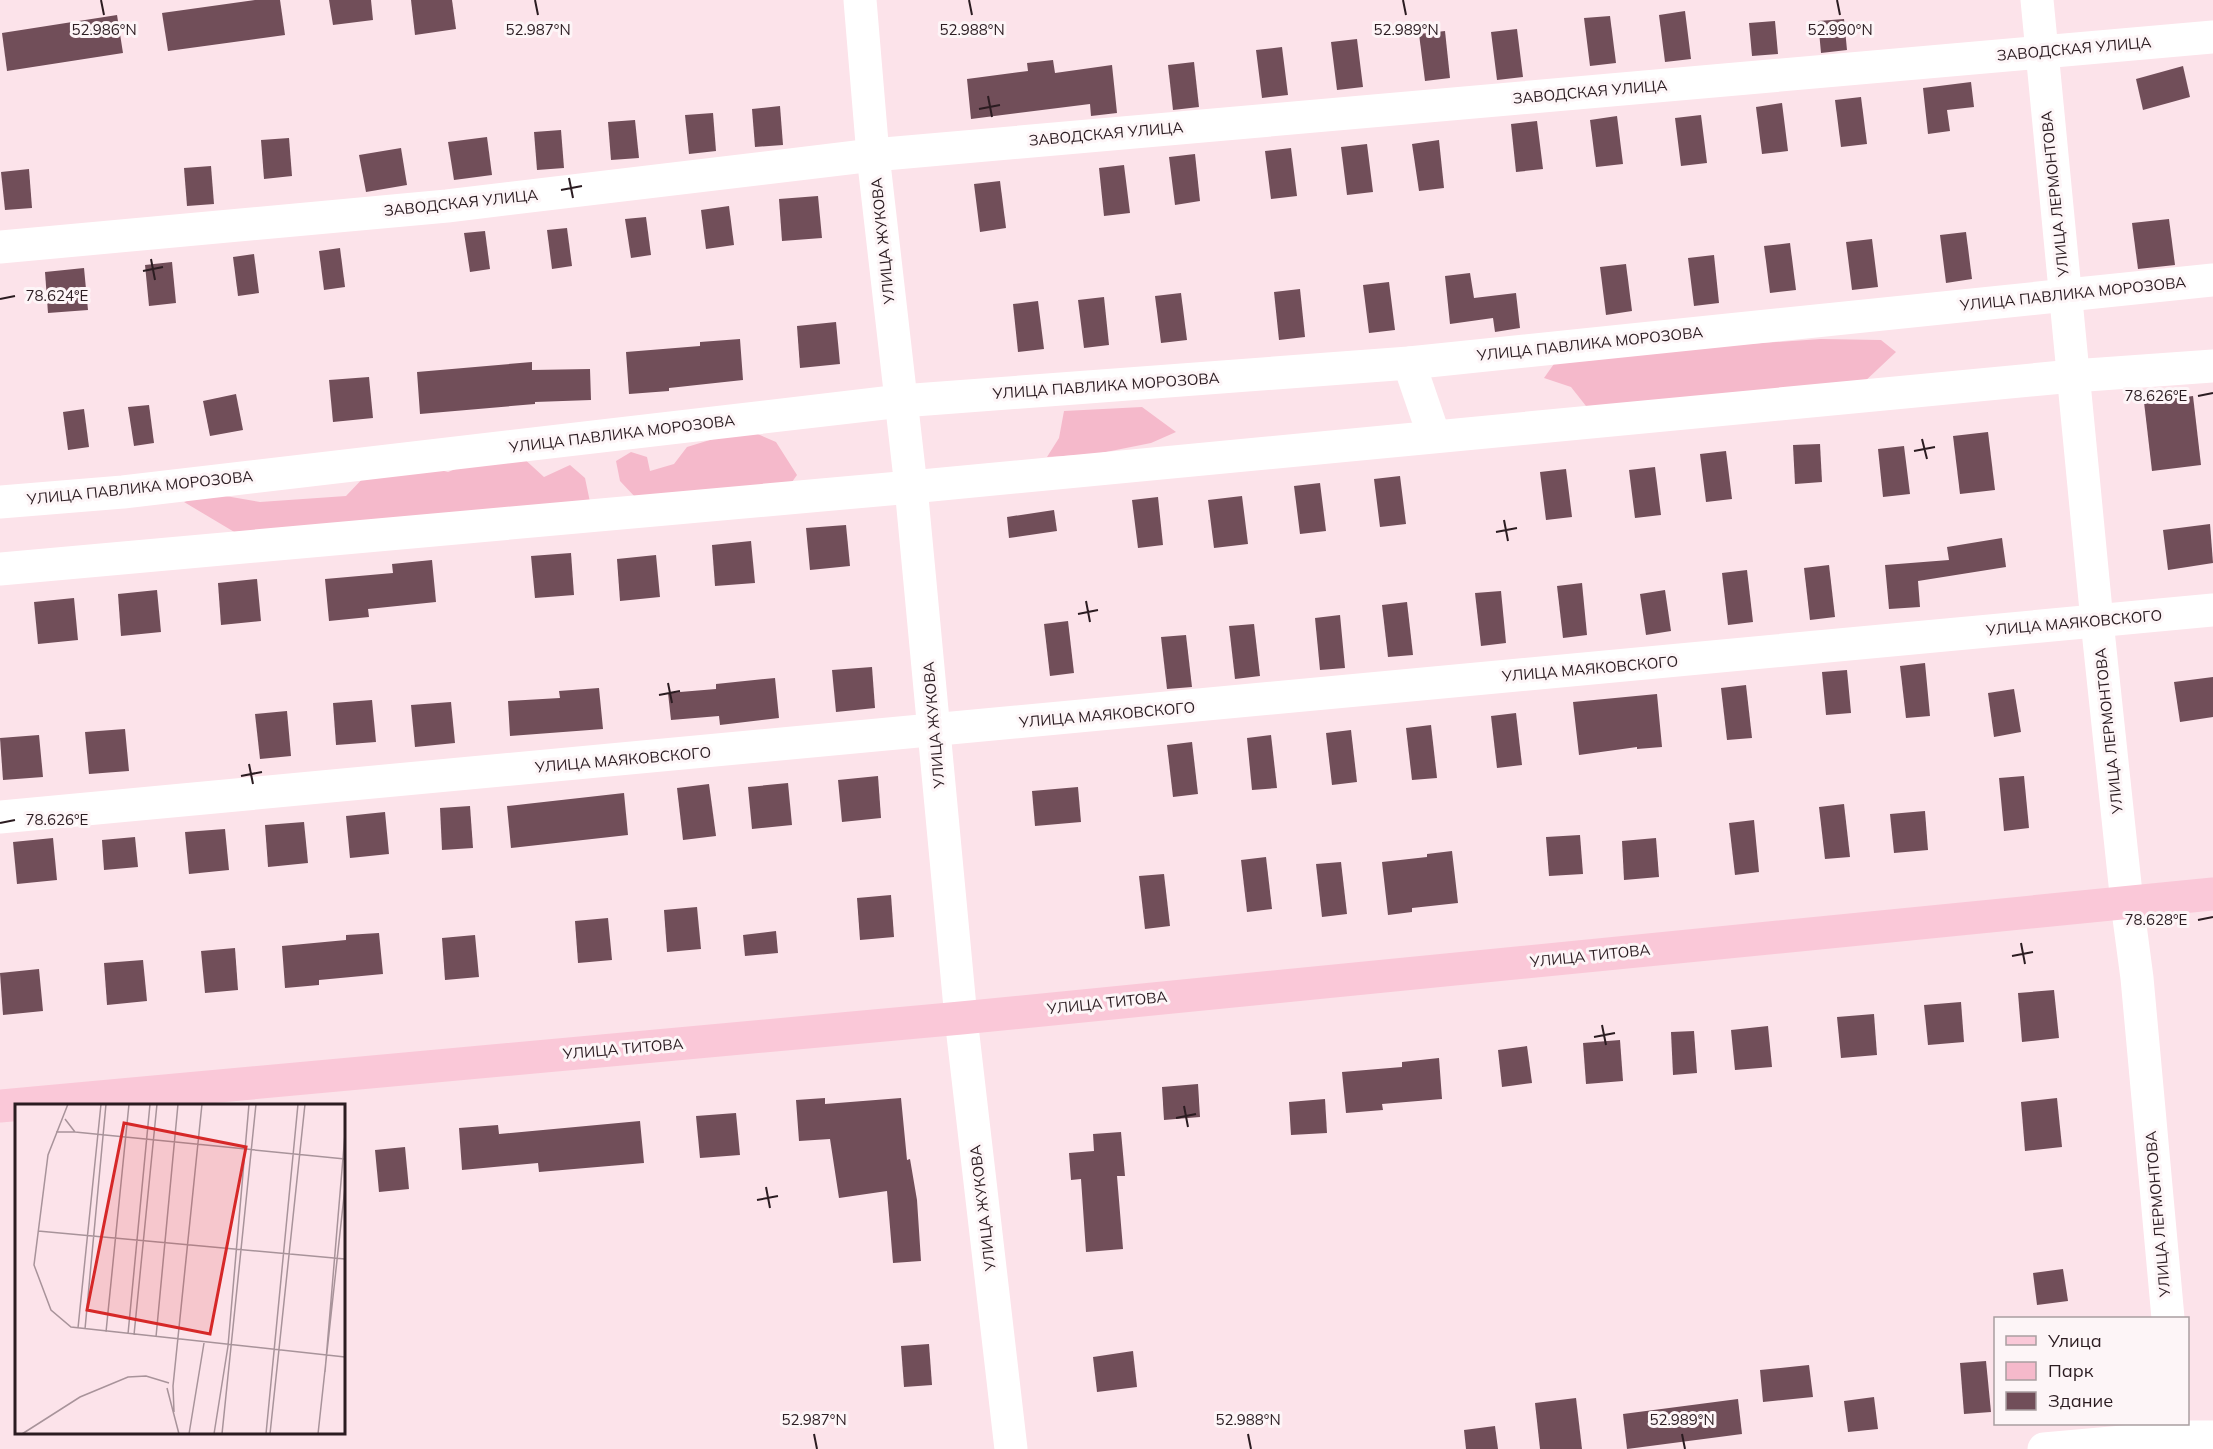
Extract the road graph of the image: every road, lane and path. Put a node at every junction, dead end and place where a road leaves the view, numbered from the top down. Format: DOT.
graph roads {
  1 [pos="860,0"];
  2 [pos="2037,0"];
  3 [pos="2213,37"];
  4 [pos="2042,52"];
  5 [pos="873,154"];
  6 [pos="0,247"];
  7 [pos="2213,280"];
  8 [pos="2065,294"];
  9 [pos="1410,363"];
  10 [pos="2213,366"];
  11 [pos="2073,376"];
  12 [pos="901,401"];
  13 [pos="1434,436"];
  14 [pos="911,488"];
  15 [pos="0,502"];
  16 [pos="0,569"];
  17 [pos="2213,610"];
  18 [pos="2097,621"];
  19 [pos="935,731"];
  20 [pos="0,817"];
  21 [pos="2213,894"];
  22 [pos="2127,903"];
  23 [pos="961,1018"];
  24 [pos="22,1104"];
  25 [pos="15,1105"];
  26 [pos="0,1106"];
  27 [pos="2168,1317"];
  28 [pos="2179,1437"];
  29 [pos="2213,1437"];
  30 [pos="1011,1449"];
  31 [pos="2044,1449"];
  1 -- 5 [label="street, УЛИЦА ЖУКОВА"];
  2 -- 4 [label="street, УЛИЦА ЛЕРМОНТОВА"];
  3 -- 4 [label="street, ЗАВОДСКАЯ УЛИЦА"];
  4 -- 5 [label="street, ЗАВОДСКАЯ УЛИЦА"];
  4 -- 8 [label="street, УЛИЦА ЛЕРМОНТОВА"];
  5 -- 6 [label="street, ЗАВОДСКАЯ УЛИЦА"];
  5 -- 12 [label="street, УЛИЦА ЖУКОВА"];
  7 -- 8 [label="street, УЛИЦА ПАВЛИКА МОРОЗОВА"];
  8 -- 9 [label="street, УЛИЦА ПАВЛИКА МОРОЗОВА"];
  8 -- 11 [label="street, УЛИЦА ЛЕРМОНТОВА"];
  9 -- 12 [label="street, УЛИЦА ПАВЛИКА МОРОЗОВА"];
  9 -- 13 [label="street"];
  10 -- 11 [label="street"];
  11 -- 13 [label="street"];
  11 -- 18 [label="street, УЛИЦА ЛЕРМОНТОВА"];
  12 -- 14 [label="street, УЛИЦА ЖУКОВА"];
  12 -- 15 [label="street, УЛИЦА ПАВЛИКА МОРОЗОВА"];
  13 -- 14 [label="street"];
  14 -- 16 [label="street"];
  14 -- 19 [label="street, УЛИЦА ЖУКОВА"];
  17 -- 18 [label="street, УЛИЦА МАЯКОВСКОГО"];
  18 -- 19 [label="street, УЛИЦА МАЯКОВСКОГО"];
  18 -- 22 [label="street, УЛИЦА ЛЕРМОНТОВА"];
  19 -- 20 [label="street, УЛИЦА МАЯКОВСКОГО"];
  19 -- 23 [label="street, УЛИЦА ЖУКОВА"];
  21 -- 22 [label="main road, УЛИЦА ТИТОВА"];
  22 -- 23 [label="main road, УЛИЦА ТИТОВА"];
  22 -- 27 [label="street, УЛИЦА ЛЕРМОНТОВА"];
  23 -- 24 [label="main road, УЛИЦА ТИТОВА"];
  23 -- 30 [label="street, УЛИЦА ЖУКОВА"];
  25 -- 26 [label="main road, УЛИЦА ТИТОВА"];
  28 -- 29 [label="street"];
  28 -- 31 [label="street"];
}
